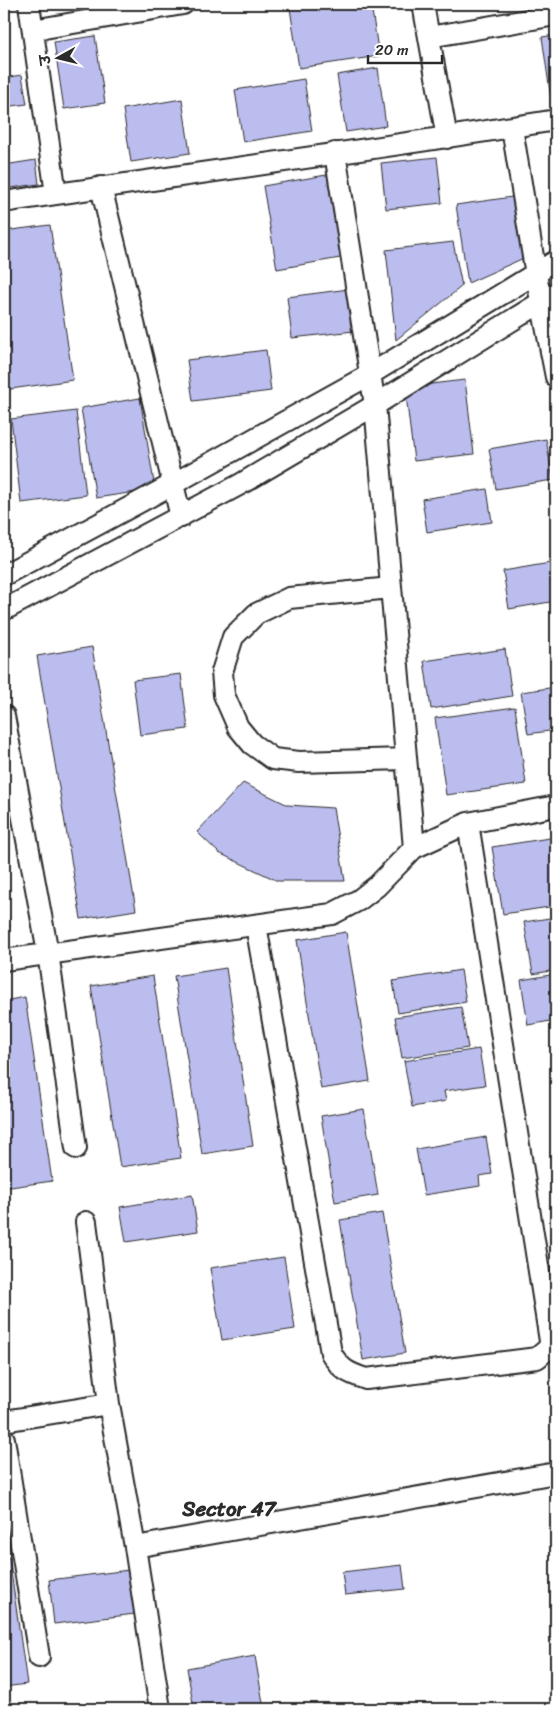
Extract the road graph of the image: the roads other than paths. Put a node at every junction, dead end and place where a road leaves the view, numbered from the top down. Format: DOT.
graph roads {
  1 [pos="29,4"];
  2 [pos="183,4"];
  3 [pos="423,4"];
  4 [pos="556,14"];
  5 [pos="34,30"];
  6 [pos="429,37"];
  7 [pos="556,120"];
  8 [pos="512,128"];
  9 [pos="447,138"];
  10 [pos="335,153"];
  11 [pos="101,187"];
  12 [pos="56,194"];
  13 [pos="4,202"];
  14 [pos="556,261"];
  15 [pos="536,275"];
  16 [pos="549,297"];
  17 [pos="369,375"];
  18 [pos="556,378"];
  19 [pos="375,405"];
  20 [pos="173,484"];
  21 [pos="181,517"];
  22 [pos="4,575"];
  23 [pos="391,588"];
  24 [pos="4,610"];
  25 [pos="4,716"];
  26 [pos="405,759"];
  27 [pos="556,806"];
  28 [pos="468,823"];
  29 [pos="414,848"];
  30 [pos="256,925"];
  31 [pos="48,953"];
  32 [pos="4,960"];
  33 [pos="76,1148"];
  34 [pos="86,1222"];
  35 [pos="109,1404"];
  36 [pos="4,1421"];
  37 [pos="4,1439"];
  38 [pos="556,1473"];
  39 [pos="135,1547"];
  40 [pos="39,1657"];
  41 [pos="160,1709"];
  1 -- 5 [label="street"];
  2 -- 5 [label="street"];
  3 -- 6 [label="street"];
  4 -- 6 [label="street"];
  5 -- 12 [label="street"];
  6 -- 9 [label="street"];
  7 -- 8 [label="street"];
  8 -- 9 [label="street"];
  8 -- 15 [label="street"];
  9 -- 10 [label="street"];
  10 -- 11 [label="street"];
  10 -- 17 [label="street"];
  11 -- 12 [label="street"];
  11 -- 20 [label="street"];
  12 -- 13 [label="street"];
  14 -- 15 [label="street"];
  15 -- 16 [label="street"];
  15 -- 17 [label="street"];
  16 -- 18 [label="street"];
  16 -- 19 [label="street"];
  17 -- 19 [label="street"];
  17 -- 20 [label="street"];
  19 -- 21 [label="street"];
  19 -- 23 [label="street"];
  20 -- 21 [label="street"];
  20 -- 22 [label="street"];
  21 -- 24 [label="street"];
  23 -- 26 [label="street"];
  23 -- 26 [label="street"];
  25 -- 31 [label="street"];
  26 -- 29 [label="street"];
  27 -- 28 [label="street"];
  28 -- 29 [label="street"];
  28 -- 30 [label="street"];
  29 -- 30 [label="street"];
  30 -- 31 [label="street"];
  31 -- 32 [label="street"];
  31 -- 33 [label="street"];
  34 -- 35 [label="street"];
  35 -- 36 [label="street"];
  35 -- 39 [label="street"];
  37 -- 40 [label="street"];
  38 -- 39 [label="street"];
  39 -- 41 [label="street"];
}
